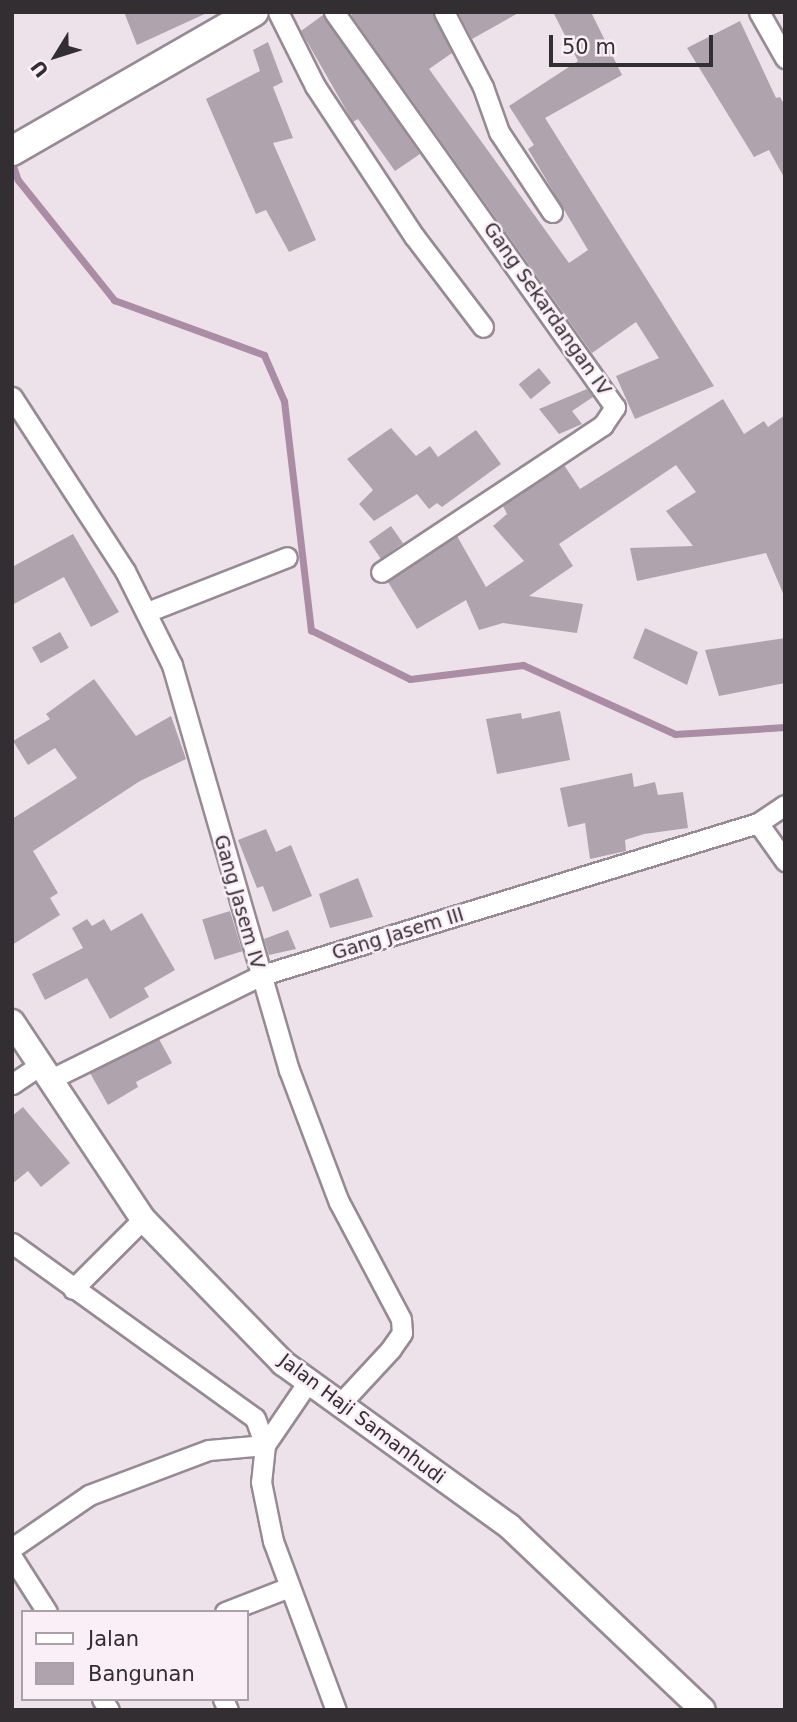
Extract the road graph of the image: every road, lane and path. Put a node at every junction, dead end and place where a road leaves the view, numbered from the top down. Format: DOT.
graph roads {
  1 [pos="254,12"];
  2 [pos="278,12"];
  3 [pos="334,12"];
  4 [pos="444,12"];
  5 [pos="759,12"];
  6 [pos="784,54"];
  7 [pos="12,151"];
  8 [pos="552,212"];
  9 [pos="483,327"];
  10 [pos="12,397"];
  11 [pos="287,557"];
  12 [pos="381,572"];
  13 [pos="147,612"];
  14 [pos="785,806"];
  15 [pos="758,822"];
  16 [pos="785,861"];
  17 [pos="259,976"];
  18 [pos="12,1022"];
  19 [pos="46,1072"];
  20 [pos="12,1084"];
  21 [pos="144,1219"];
  22 [pos="12,1243"];
  23 [pos="73,1289"];
  24 [pos="308,1382"];
  25 [pos="339,1405"];
  26 [pos="265,1444"];
  27 [pos="12,1548"];
  28 [pos="12,1557"];
  29 [pos="288,1588"];
  30 [pos="46,1610"];
  31 [pos="230,1610"];
  32 [pos="335,1710"];
  33 [pos="704,1710"];
  1 -- 7 [label="main road"];
  2 -- 9 [label="street"];
  3 -- 12 [label="street, Gang Sekardangan IV"];
  4 -- 8 [label="street"];
  5 -- 6 [label="street"];
  10 -- 13 [label="street, Gang Jasem IV"];
  11 -- 13 [label="street"];
  13 -- 17 [label="street, Gang Jasem IV"];
  14 -- 15 [label="street, Gang Jasem III"];
  15 -- 16 [label="street"];
  15 -- 17 [label="street, Gang Jasem III"];
  17 -- 19 [label="street, Gang Jasem III"];
  17 -- 25 [label="street, Gang Jasem IV"];
  18 -- 19 [label="street, Jalan Haji Samanhudi"];
  19 -- 20 [label="street, Gang Jasem III"];
  19 -- 21 [label="street, Jalan Haji Samanhudi"];
  21 -- 23 [label="street"];
  21 -- 24 [label="street, Jalan Haji Samanhudi"];
  22 -- 23 [label="street"];
  23 -- 26 [label="street"];
  24 -- 25 [label="street, Jalan Haji Samanhudi"];
  24 -- 26 [label="street"];
  25 -- 33 [label="street, Jalan Haji Samanhudi"];
  26 -- 27 [label="street"];
  26 -- 29 [label="street"];
  28 -- 30 [label="street"];
  29 -- 31 [label="street"];
  29 -- 32 [label="street"];
}
